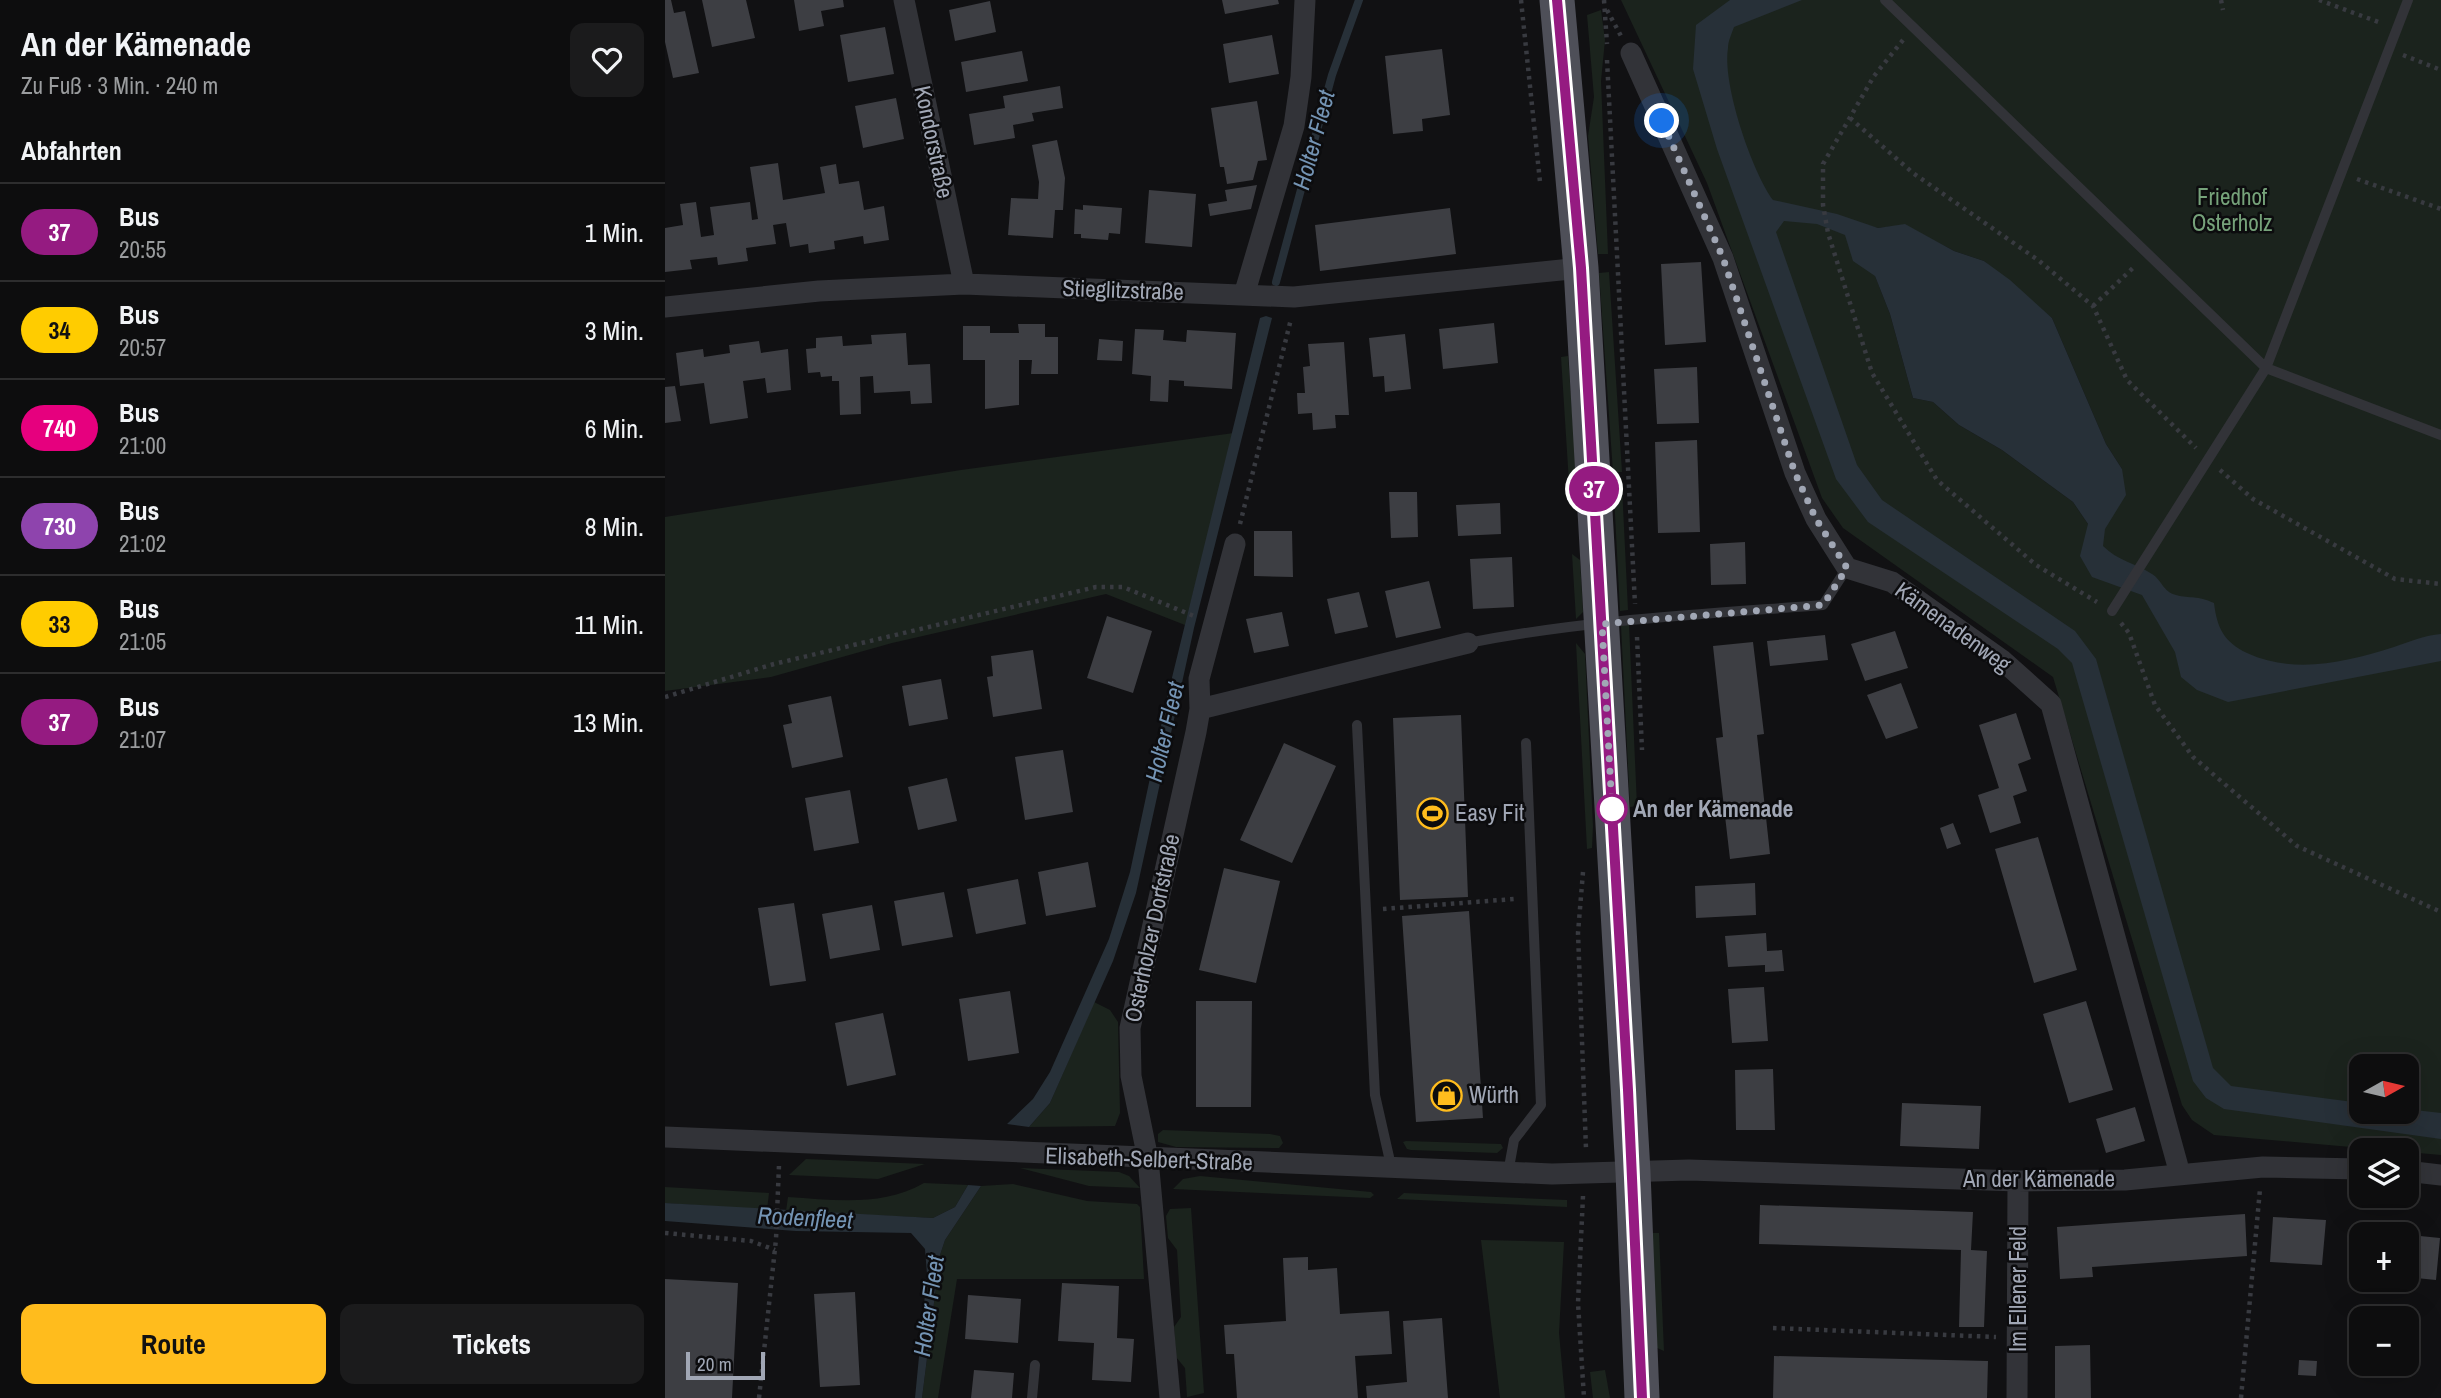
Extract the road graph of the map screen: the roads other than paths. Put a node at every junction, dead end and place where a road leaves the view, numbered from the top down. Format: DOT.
graph roads {
  1 [pos="904,0"];
  2 [pos="1305,0"];
  3 [pos="1557,0"];
  4 [pos="1885,0"];
  5 [pos="2408,0"];
  6 [pos="1631,53"];
  7 [pos="1581,268"];
  8 [pos="964,284"];
  9 [pos="1244,295"];
  10 [pos="665,307"];
  11 [pos="2266,369"];
  12 [pos="2441,435"];
  13 [pos="1235,544"];
  14 [pos="1847,568"];
  15 [pos="2112,611"];
  16 [pos="1602,624"];
  17 [pos="1468,643"];
  18 [pos="1200,709"];
  19 [pos="1357,725"];
  20 [pos="1526,743"];
  21 [pos="665,1137"];
  22 [pos="1147,1159"];
  23 [pos="2349,1169"];
  24 [pos="1392,1170"];
  25 [pos="1633,1172"];
  26 [pos="2419,1172"];
  27 [pos="1508,1173"];
  28 [pos="2181,1174"];
  29 [pos="2441,1175"];
  30 [pos="2018,1181"];
  31 [pos="1035,1365"];
  32 [pos="1032,1398"];
  33 [pos="1170,1398"];
  34 [pos="1642,1398"];
  35 [pos="2017,1398"];
  1 -- 8 [label="street, Kondorstraße"];
  2 -- 9 [label="street"];
  3 -- 7 [label="main road"];
  4 -- 11 [label="lane"];
  5 -- 11 [label="lane"];
  6 -- 14 [label="street"];
  7 -- 9 [label="street, Stieglitzstraße"];
  7 -- 16 [label="main road"];
  8 -- 9 [label="street, Stieglitzstraße"];
  8 -- 10 [label="street, Stieglitzstraße"];
  11 -- 12 [label="lane"];
  11 -- 15 [label="lane"];
  13 -- 18 [label="street, Osterholzer Dorfstraße"];
  14 -- 16 [label="lane"];
  14 -- 28 [label="street, Kämenadenweg"];
  16 -- 17 [label="lane"];
  16 -- 25 [label="main road"];
  17 -- 18 [label="street"];
  18 -- 22 [label="street, Osterholzer Dorfstraße"];
  19 -- 24 [label="lane"];
  20 -- 27 [label="lane"];
  21 -- 22 [label="street, Elisabeth-Selbert-Straße"];
  22 -- 24 [label="street, Elisabeth-Selbert-Straße"];
  22 -- 33 [label="street, Osterholzer Dorfstraße"];
  23 -- 28 [label="street, An der Kämenade"];
  24 -- 27 [label="street, Elisabeth-Selbert-Straße"];
  25 -- 27 [label="street, Elisabeth-Selbert-Straße"];
  25 -- 30 [label="street, An der Kämenade"];
  25 -- 34 [label="main road"];
  26 -- 29 [label="street"];
  28 -- 30 [label="street, An der Kämenade"];
  30 -- 35 [label="street, Im Ellener Feld"];
  31 -- 32 [label="lane"];
}
